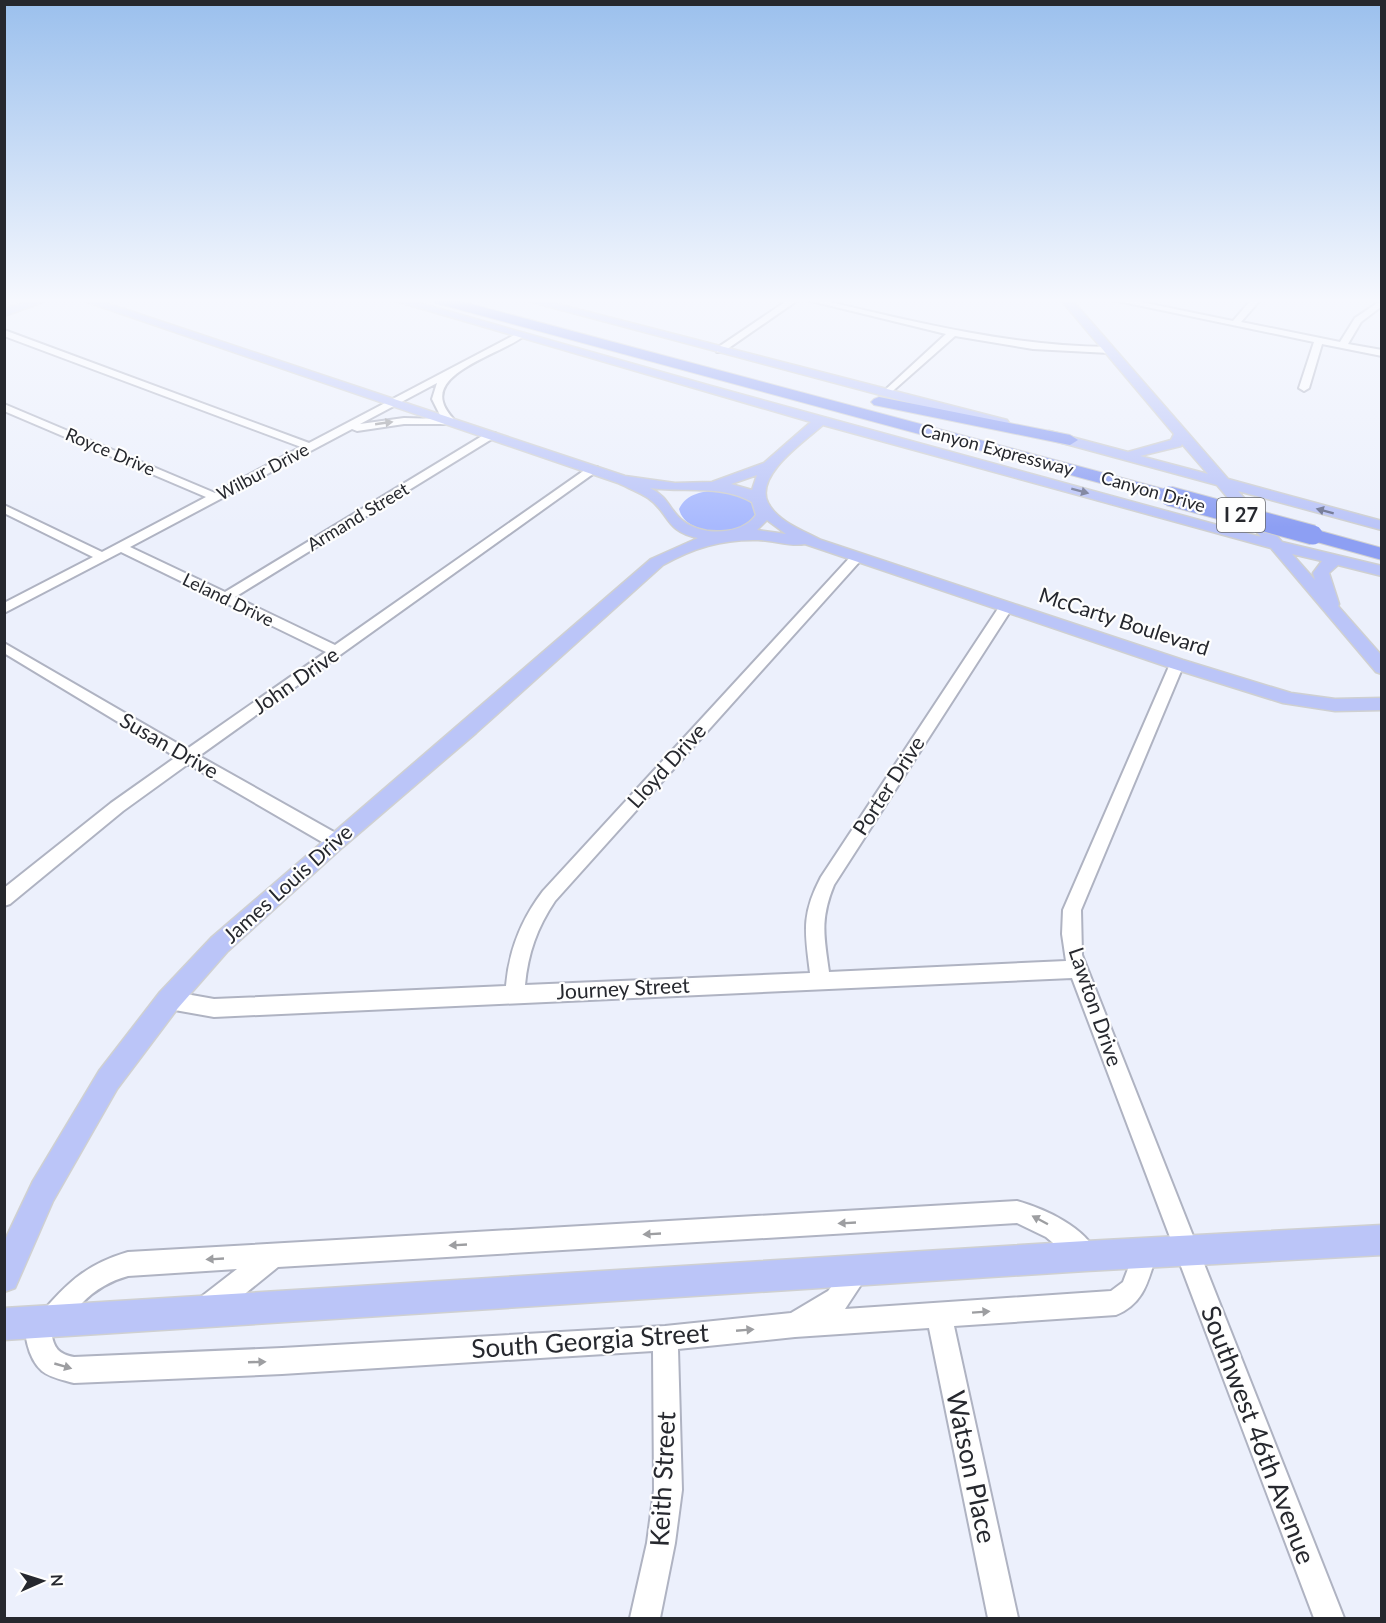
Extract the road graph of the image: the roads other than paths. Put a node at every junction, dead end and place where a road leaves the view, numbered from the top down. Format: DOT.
graph roads {
  1 [pos="119,376"];
  2 [pos="312,376"];
  3 [pos="444,376"];
  4 [pos="448,376"];
  5 [pos="664,376"];
  6 [pos="721,376"];
  7 [pos="757,376"];
  8 [pos="820,376"];
  9 [pos="906,376"];
  10 [pos="1131,376"];
  11 [pos="1308,376"];
  12 [pos="743,382"];
  13 [pos="1304,388"];
  14 [pos="887,393"];
  15 [pos="850,398"];
  16 [pos="393,403"];
  17 [pos="4,408"];
  18 [pos="820,420"];
  19 [pos="452,422"];
  20 [pos="1181,434"];
  21 [pos="491,435"];
  22 [pos="327,438"];
  23 [pos="1070,440"];
  24 [pos="310,447"];
  25 [pos="1118,452"];
  26 [pos="769,466"];
  27 [pos="592,469"];
  28 [pos="1190,472"];
  29 [pos="623,480"];
  30 [pos="1224,483"];
  31 [pos="1056,484"];
  32 [pos="704,487"];
  33 [pos="1171,491"];
  34 [pos="215,497"];
  35 [pos="1298,503"];
  36 [pos="762,506"];
  37 [pos="4,508"];
  38 [pos="671,513"];
  39 [pos="1202,525"];
  40 [pos="1382,526"];
  41 [pos="1314,529"];
  42 [pos="729,535"];
  43 [pos="1382,542"];
  44 [pos="816,543"];
  45 [pos="1274,544"];
  46 [pos="121,547"];
  47 [pos="1382,554"];
  48 [pos="103,556"];
  49 [pos="857,557"];
  50 [pos="1338,560"];
  51 [pos="657,561"];
  52 [pos="1382,571"];
  53 [pos="225,598"];
  54 [pos="1005,607"];
  55 [pos="4,609"];
  56 [pos="1334,614"];
  57 [pos="4,647"];
  58 [pos="336,652"];
  59 [pos="4,660"];
  60 [pos="27,661"];
  61 [pos="1177,664"];
  62 [pos="1382,668"];
  63 [pos="1382,704"];
  64 [pos="188,757"];
  65 [pos="335,842"];
  66 [pos="4,899"];
  67 [pos="1077,969"];
  68 [pos="821,980"];
  69 [pos="515,994"];
  70 [pos="170,1000"];
  71 [pos="1382,1240"];
  72 [pos="1188,1251"];
  73 [pos="1145,1253"];
  74 [pos="274,1256"];
  75 [pos="1086,1256"];
  76 [pos="858,1271"];
  77 [pos="4,1276"];
  78 [pos="203,1311"];
  79 [pos="939,1315"];
  80 [pos="44,1321"];
  81 [pos="4,1324"];
  82 [pos="795,1325"];
  83 [pos="665,1338"];
  84 [pos="645,1618"];
  85 [pos="1003,1618"];
  86 [pos="1329,1618"];
  1 -- 24 [label="street"];
  2 -- 16 [label="main road"];
  3 -- 16 [label="street, Wilbur Drive"];
  4 -- 19 [label="street"];
  5 -- 18 [label="main road, Canyon Drive"];
  6 -- 12 [label="highway, Canyon Expressway / I 27"];
  7 -- 15 [label="highway, Canyon Expressway / I 27"];
  8 -- 14 [label="main road, Canyon Drive"];
  9 -- 14 [label="street"];
  10 -- 20 [label="main road"];
  11 -- 13 [label="street"];
  12 -- 31 [label="highway"];
  12 -- 33 [label="highway, Canyon Expressway / I 27"];
  14 -- 23 [label="main road, Canyon Drive"];
  15 -- 23 [label="highway"];
  15 -- 33 [label="highway, Canyon Expressway / I 27"];
  16 -- 19 [label="main road"];
  16 -- 22 [label="street, Wilbur Drive"];
  17 -- 34 [label="street, Royce Drive"];
  18 -- 26 [label="main road, James Louis Drive"];
  18 -- 31 [label="main road, Canyon Drive"];
  19 -- 21 [label="main road"];
  22 -- 19 [label="street, one-way"];
  20 -- 25 [label="main road"];
  20 -- 30 [label="main road"];
  21 -- 27 [label="main road"];
  21 -- 53 [label="street, Armand Street"];
  22 -- 24 [label="street, Wilbur Drive"];
  23 -- 25 [label="main road, Canyon Drive"];
  24 -- 34 [label="street, Wilbur Drive"];
  25 -- 28 [label="main road, Canyon Drive"];
  26 -- 32 [label="main road, James Louis Drive"];
  26 -- 36 [label="main road, James Louis Drive"];
  27 -- 29 [label="main road"];
  27 -- 58 [label="street, John Drive"];
  28 -- 30 [label="main road, Canyon Drive"];
  28 -- 39 [label="main road"];
  29 -- 32 [label="main road"];
  29 -- 38 [label="main road"];
  30 -- 35 [label="main road, Canyon Drive"];
  30 -- 45 [label="main road"];
  31 -- 39 [label="main road, Canyon Drive, one-way"];
  32 -- 36 [label="main road"];
  32 -- 38 [label="main road, James Louis Drive"];
  33 -- 41 [label="highway, Canyon Expressway / I 27, bridge"];
  34 -- 46 [label="street, Wilbur Drive"];
  40 -- 35 [label="main road, Canyon Drive, one-way"];
  35 -- 50 [label="main road"];
  36 -- 42 [label="main road, James Louis Drive"];
  36 -- 44 [label="main road"];
  37 -- 48 [label="street"];
  38 -- 42 [label="main road"];
  38 -- 51 [label="main road, James Louis Drive"];
  39 -- 45 [label="main road, Canyon Drive"];
  41 -- 43 [label="highway, Canyon Expressway / I 27"];
  41 -- 47 [label="highway, Canyon Expressway / I 27"];
  42 -- 44 [label="main road"];
  42 -- 51 [label="main road, James Louis Drive"];
  44 -- 49 [label="main road, McCarty Boulevard"];
  45 -- 50 [label="main road, Canyon Drive"];
  45 -- 56 [label="main road"];
  46 -- 48 [label="street, Wilbur Drive"];
  46 -- 53 [label="street, Leland Drive"];
  48 -- 55 [label="street, Wilbur Drive"];
  49 -- 54 [label="main road, McCarty Boulevard"];
  49 -- 69 [label="street, Lloyd Drive"];
  50 -- 52 [label="main road, Canyon Drive"];
  50 -- 56 [label="main road"];
  51 -- 65 [label="main road, James Louis Drive"];
  53 -- 58 [label="street, Leland Drive"];
  54 -- 61 [label="main road, McCarty Boulevard"];
  54 -- 68 [label="street, Porter Drive"];
  56 -- 62 [label="main road"];
  57 -- 60 [label="street, Susan Drive"];
  58 -- 64 [label="street, John Drive"];
  59 -- 60 [label="street"];
  60 -- 64 [label="street, Susan Drive"];
  61 -- 63 [label="main road, McCarty Boulevard"];
  61 -- 67 [label="street, Lawton Drive"];
  64 -- 65 [label="street, Susan Drive"];
  64 -- 66 [label="street, John Drive"];
  65 -- 70 [label="main road, James Louis Drive"];
  67 -- 68 [label="street, Journey Street"];
  67 -- 72 [label="street, Lawton Drive"];
  68 -- 69 [label="street, Journey Street"];
  69 -- 70 [label="street, Journey Street"];
  70 -- 77 [label="main road, James Louis Drive"];
  71 -- 72 [label="main road"];
  72 -- 73 [label="main road"];
  72 -- 86 [label="street, Southwest 46th Avenue"];
  73 -- 75 [label="main road"];
  79 -- 73 [label="street, South Georgia Street, one-way"];
  75 -- 74 [label="street, one-way"];
  74 -- 78 [label="street"];
  74 -- 80 [label="street, one-way"];
  75 -- 76 [label="main road"];
  76 -- 78 [label="main road"];
  76 -- 82 [label="street"];
  78 -- 80 [label="main road"];
  79 -- 82 [label="street, South Georgia Street"];
  79 -- 85 [label="street, Watson Place"];
  80 -- 81 [label="main road"];
  80 -- 83 [label="street, South Georgia Street, one-way"];
  83 -- 82 [label="street, South Georgia Street, one-way"];
  83 -- 84 [label="street, Keith Street"];
}
